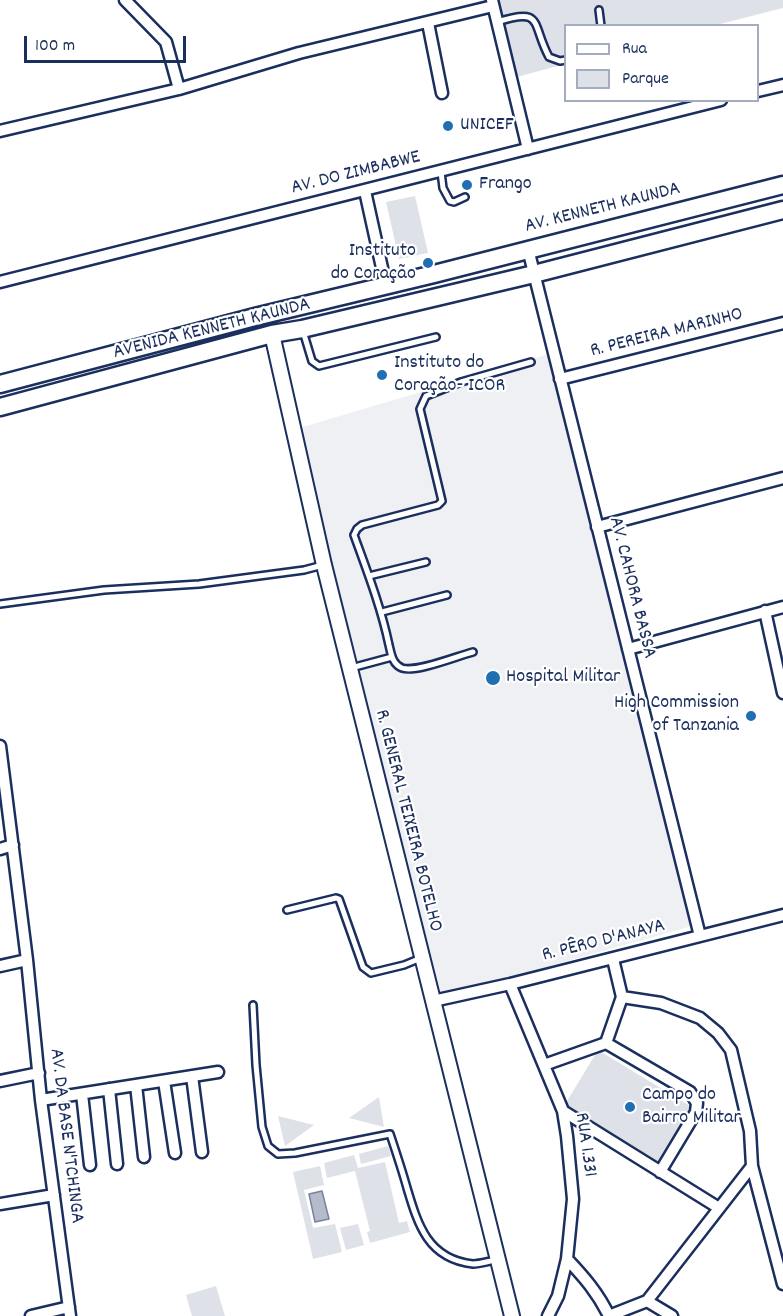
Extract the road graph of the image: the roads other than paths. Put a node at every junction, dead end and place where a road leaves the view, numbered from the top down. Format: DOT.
graph roads {
  1 [pos="124,0"];
  2 [pos="492,3"];
  3 [pos="599,10"];
  4 [pos="497,22"];
  5 [pos="428,23"];
  6 [pos="601,24"];
  7 [pos="564,61"];
  8 [pos="783,85"];
  9 [pos="180,89"];
  10 [pos="759,91"];
  11 [pos="442,93"];
  12 [pos="713,102"];
  13 [pos="0,131"];
  14 [pos="528,149"];
  15 [pos="441,172"];
  16 [pos="783,185"];
  17 [pos="365,191"];
  18 [pos="465,197"];
  19 [pos="783,210"];
  20 [pos="528,249"];
  21 [pos="435,274"];
  22 [pos="534,274"];
  23 [pos="0,282"];
  24 [pos="386,286"];
  25 [pos="783,323"];
  26 [pos="302,329"];
  27 [pos="272,334"];
  28 [pos="436,337"];
  29 [pos="531,362"];
  30 [pos="560,379"];
  31 [pos="0,384"];
  32 [pos="0,407"];
  33 [pos="783,478"];
  34 [pos="597,527"];
  35 [pos="426,562"];
  36 [pos="324,565"];
  37 [pos="369,576"];
  38 [pos="447,595"];
  39 [pos="0,603"];
  40 [pos="783,607"];
  41 [pos="765,611"];
  42 [pos="382,612"];
  43 [pos="628,649"];
  44 [pos="473,652"];
  45 [pos="392,657"];
  46 [pos="349,669"];
  47 [pos="783,690"];
  48 [pos="0,746"];
  49 [pos="14,845"];
  50 [pos="0,849"];
  51 [pos="287,910"];
  52 [pos="783,915"];
  53 [pos="700,936"];
  54 [pos="421,958"];
  55 [pos="613,959"];
  56 [pos="27,960"];
  57 [pos="0,966"];
  58 [pos="510,984"];
  59 [pos="622,997"];
  60 [pos="433,1001"];
  61 [pos="253,1005"];
  62 [pos="606,1043"];
  63 [pos="544,1065"];
  64 [pos="218,1072"];
  65 [pos="39,1073"];
  66 [pos="192,1076"];
  67 [pos="164,1080"];
  68 [pos="0,1082"];
  69 [pos="136,1085"];
  70 [pos="109,1089"];
  71 [pos="81,1094"];
  72 [pos="41,1100"];
  73 [pos="563,1112"];
  74 [pos="202,1152"];
  75 [pos="175,1153"];
  76 [pos="144,1157"];
  77 [pos="117,1164"];
  78 [pos="90,1165"];
  79 [pos="752,1166"];
  80 [pos="660,1172"];
  81 [pos="54,1195"];
  82 [pos="0,1204"];
  83 [pos="718,1208"];
  84 [pos="499,1259"];
  85 [pos="567,1259"];
  86 [pos="783,1284"];
  87 [pos="646,1301"];
  88 [pos="69,1311"];
  89 [pos="31,1316"];
  90 [pos="513,1316"];
  91 [pos="548,1316"];
  92 [pos="609,1316"];
  93 [pos="672,1316"];
  1 -- 9 [label="street"];
  2 -- 4 [label="street"];
  2 -- 5 [label="street"];
  3 -- 6 [label="lane"];
  4 -- 7 [label="lane"];
  4 -- 14 [label="street"];
  5 -- 9 [label="street"];
  5 -- 11 [label="street"];
  8 -- 10 [label="street"];
  9 -- 13 [label="street"];
  12 -- 14 [label="street, AV. DO ZIMBABWE"];
  14 -- 15 [label="street, AV. DO ZIMBABWE"];
  15 -- 17 [label="street, AV. DO ZIMBABWE"];
  15 -- 18 [label="lane"];
  16 -- 20 [label="main road, AV. KENNETH KAUNDA"];
  17 -- 23 [label="street, AV. DO ZIMBABWE"];
  17 -- 24 [label="street"];
  19 -- 22 [label="main road"];
  20 -- 21 [label="main road, AV. KENNETH KAUNDA"];
  20 -- 22 [label="street, AV. CAHORA BASSA"];
  21 -- 24 [label="main road, AVENIDA KENNETH KAUNDA"];
  22 -- 26 [label="main road, AVENIDA KENNETH KAUNDA"];
  22 -- 30 [label="street, AV. CAHORA BASSA"];
  24 -- 31 [label="main road, AVENIDA KENNETH KAUNDA"];
  25 -- 30 [label="street, R. PEREIRA MARINHO"];
  26 -- 27 [label="main road, AVENIDA KENNETH KAUNDA"];
  26 -- 28 [label="lane"];
  27 -- 32 [label="main road, AVENIDA KENNETH KAUNDA"];
  27 -- 36 [label="street, R. GENERAL TEIXEIRA BOTELHO"];
  29 -- 37 [label="lane"];
  30 -- 34 [label="street, AV. CAHORA BASSA"];
  33 -- 34 [label="street"];
  34 -- 43 [label="street, AV. CAHORA BASSA"];
  35 -- 37 [label="lane"];
  36 -- 39 [label="lane"];
  36 -- 46 [label="street, R. GENERAL TEIXEIRA BOTELHO"];
  37 -- 42 [label="lane"];
  38 -- 42 [label="lane"];
  40 -- 41 [label="street"];
  41 -- 43 [label="street"];
  41 -- 47 [label="street"];
  42 -- 45 [label="lane"];
  43 -- 53 [label="street, AV. CAHORA BASSA"];
  44 -- 45 [label="lane"];
  45 -- 46 [label="lane"];
  46 -- 54 [label="street, R. GENERAL TEIXEIRA BOTELHO"];
  48 -- 49 [label="street, AV. DA BASE N'TCHINGA"];
  49 -- 50 [label="street"];
  49 -- 56 [label="street, AV. DA BASE N'TCHINGA"];
  51 -- 54 [label="lane"];
  52 -- 53 [label="street, R. PÊRO D'ANAYA"];
  53 -- 55 [label="street, R. PÊRO D'ANAYA"];
  54 -- 60 [label="street, R. GENERAL TEIXEIRA BOTELHO"];
  55 -- 58 [label="street, R. PÊRO D'ANAYA"];
  55 -- 59 [label="street"];
  56 -- 57 [label="street"];
  56 -- 65 [label="street, AV. DA BASE N'TCHINGA"];
  58 -- 60 [label="street, R. PÊRO D'ANAYA"];
  58 -- 63 [label="street, RUA 1.331"];
  59 -- 62 [label="street"];
  59 -- 79 [label="street"];
  60 -- 84 [label="street, R. GENERAL TEIXEIRA BOTELHO"];
  61 -- 84 [label="lane"];
  62 -- 63 [label="street"];
  62 -- 80 [label="street"];
  63 -- 73 [label="street, RUA 1.331"];
  64 -- 66 [label="street"];
  65 -- 68 [label="street"];
  65 -- 72 [label="street, AV. DA BASE N'TCHINGA"];
  66 -- 67 [label="street"];
  66 -- 74 [label="street"];
  67 -- 69 [label="street"];
  67 -- 75 [label="street"];
  69 -- 70 [label="street"];
  69 -- 76 [label="street"];
  70 -- 71 [label="street"];
  70 -- 77 [label="street"];
  71 -- 72 [label="street"];
  71 -- 78 [label="street"];
  72 -- 81 [label="street, AV. DA BASE N'TCHINGA"];
  73 -- 80 [label="street"];
  73 -- 85 [label="street, RUA 1.331"];
  79 -- 83 [label="street"];
  79 -- 86 [label="street"];
  80 -- 83 [label="street"];
  81 -- 82 [label="street"];
  81 -- 88 [label="street, AV. DA BASE N'TCHINGA"];
  83 -- 87 [label="street"];
  84 -- 90 [label="street, R. GENERAL TEIXEIRA BOTELHO"];
  85 -- 91 [label="street, RUA 1.331"];
  85 -- 92 [label="street"];
  87 -- 92 [label="street"];
  87 -- 93 [label="street"];
  88 -- 89 [label="street"];
}
